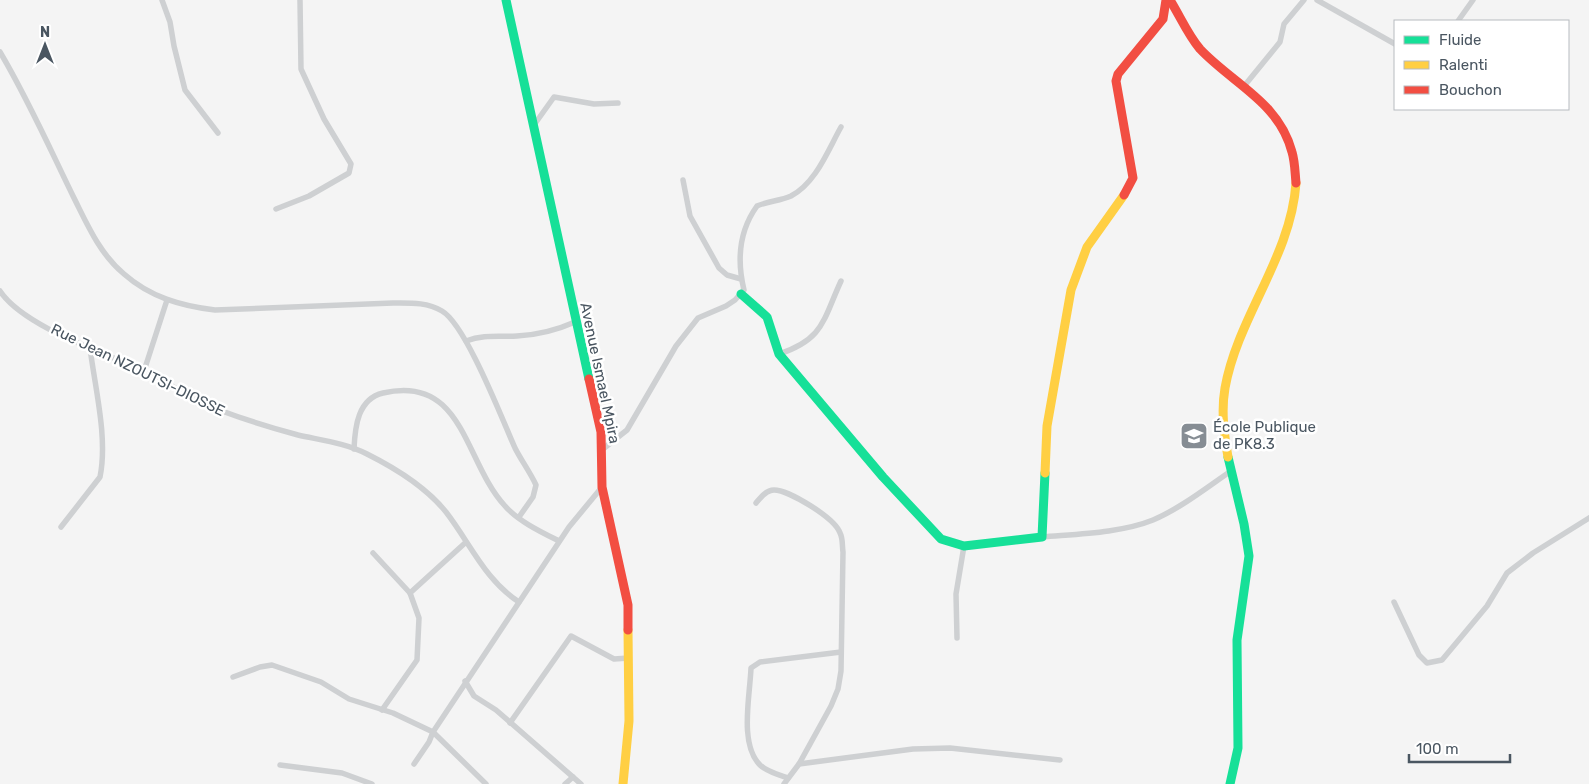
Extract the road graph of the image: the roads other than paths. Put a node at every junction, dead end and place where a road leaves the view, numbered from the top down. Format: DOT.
graph roads {
  1 [pos="162,0"];
  2 [pos="300,0"];
  3 [pos="506,0"];
  4 [pos="1166,0"];
  5 [pos="1170,0"];
  6 [pos="1304,0"];
  7 [pos="1317,0"];
  8 [pos="1473,0"];
  9 [pos="1459,20"];
  10 [pos="1394,43"];
  11 [pos="0,52"];
  12 [pos="1245,85"];
  13 [pos="618,103"];
  14 [pos="534,125"];
  15 [pos="841,126"];
  16 [pos="218,133"];
  17 [pos="683,180"];
  18 [pos="276,209"];
  19 [pos="741,279"];
  20 [pos="841,281"];
  21 [pos="0,293"];
  22 [pos="741,294"];
  23 [pos="168,300"];
  24 [pos="575,322"];
  25 [pos="466,341"];
  26 [pos="90,348"];
  27 [pos="779,354"];
  28 [pos="144,371"];
  29 [pos="354,448"];
  30 [pos="603,449"];
  31 [pos="1231,471"];
  32 [pos="602,487"];
  33 [pos="756,503"];
  34 [pos="519,517"];
  35 [pos="1589,518"];
  36 [pos="61,527"];
  37 [pos="1042,537"];
  38 [pos="559,541"];
  39 [pos="465,543"];
  40 [pos="964,546"];
  41 [pos="373,553"];
  42 [pos="410,593"];
  43 [pos="519,602"];
  44 [pos="1394,602"];
  45 [pos="956,638"];
  46 [pos="841,652"];
  47 [pos="630,658"];
  48 [pos="233,676"];
  49 [pos="465,682"];
  50 [pos="382,710"];
  51 [pos="510,723"];
  52 [pos="433,732"];
  53 [pos="1060,760"];
  54 [pos="414,764"];
  55 [pos="799,764"];
  56 [pos="280,765"];
  57 [pos="573,777"];
  58 [pos="786,781"];
  59 [pos="372,784"];
  60 [pos="486,784"];
  61 [pos="566,784"];
  62 [pos="581,784"];
  63 [pos="623,784"];
  64 [pos="1230,784"];
  1 -- 16 [label="street"];
  2 -- 18 [label="street"];
  3 -- 14 [label="street, Avenue Ismael Mpira"];
  4 -- 37 [label="street"];
  5 -- 12 [label="street"];
  6 -- 12 [label="street"];
  7 -- 10 [label="street"];
  8 -- 9 [label="street"];
  11 -- 23 [label="street"];
  12 -- 31 [label="street"];
  13 -- 14 [label="street"];
  14 -- 24 [label="street, Avenue Ismael Mpira"];
  15 -- 19 [label="street"];
  17 -- 19 [label="street"];
  19 -- 22 [label="street"];
  20 -- 27 [label="street"];
  21 -- 26 [label="street, Rue Jean NZOUTSI-DIOSSE"];
  22 -- 27 [label="street"];
  22 -- 30 [label="street"];
  23 -- 25 [label="street"];
  23 -- 28 [label="street"];
  24 -- 25 [label="street"];
  24 -- 30 [label="street, Avenue Ismael Mpira"];
  25 -- 34 [label="street"];
  26 -- 28 [label="street, Rue Jean NZOUTSI-DIOSSE"];
  26 -- 36 [label="street"];
  27 -- 40 [label="street"];
  28 -- 29 [label="street, Rue Jean NZOUTSI-DIOSSE"];
  29 -- 34 [label="street"];
  29 -- 39 [label="street, Rue Jean NZOUTSI-DIOSSE"];
  30 -- 32 [label="street, Avenue Ismael Mpira"];
  31 -- 37 [label="street"];
  31 -- 64 [label="street"];
  32 -- 38 [label="street"];
  32 -- 47 [label="street, Avenue Ismael Mpira"];
  33 -- 46 [label="street"];
  34 -- 38 [label="street"];
  35 -- 44 [label="street"];
  37 -- 40 [label="street"];
  38 -- 43 [label="street"];
  39 -- 42 [label="street"];
  39 -- 43 [label="street, Rue Jean NZOUTSI-DIOSSE"];
  40 -- 45 [label="street"];
  41 -- 42 [label="street"];
  42 -- 50 [label="street"];
  43 -- 49 [label="street"];
  46 -- 55 [label="street"];
  46 -- 58 [label="street"];
  47 -- 51 [label="street"];
  47 -- 63 [label="street, Avenue Ismael Mpira"];
  48 -- 50 [label="street"];
  49 -- 51 [label="street"];
  49 -- 52 [label="street"];
  50 -- 52 [label="street"];
  51 -- 57 [label="street"];
  52 -- 54 [label="street"];
  52 -- 60 [label="street"];
  53 -- 55 [label="street"];
  55 -- 58 [label="street"];
  56 -- 59 [label="street"];
  57 -- 61 [label="street"];
  57 -- 62 [label="street"];
}
